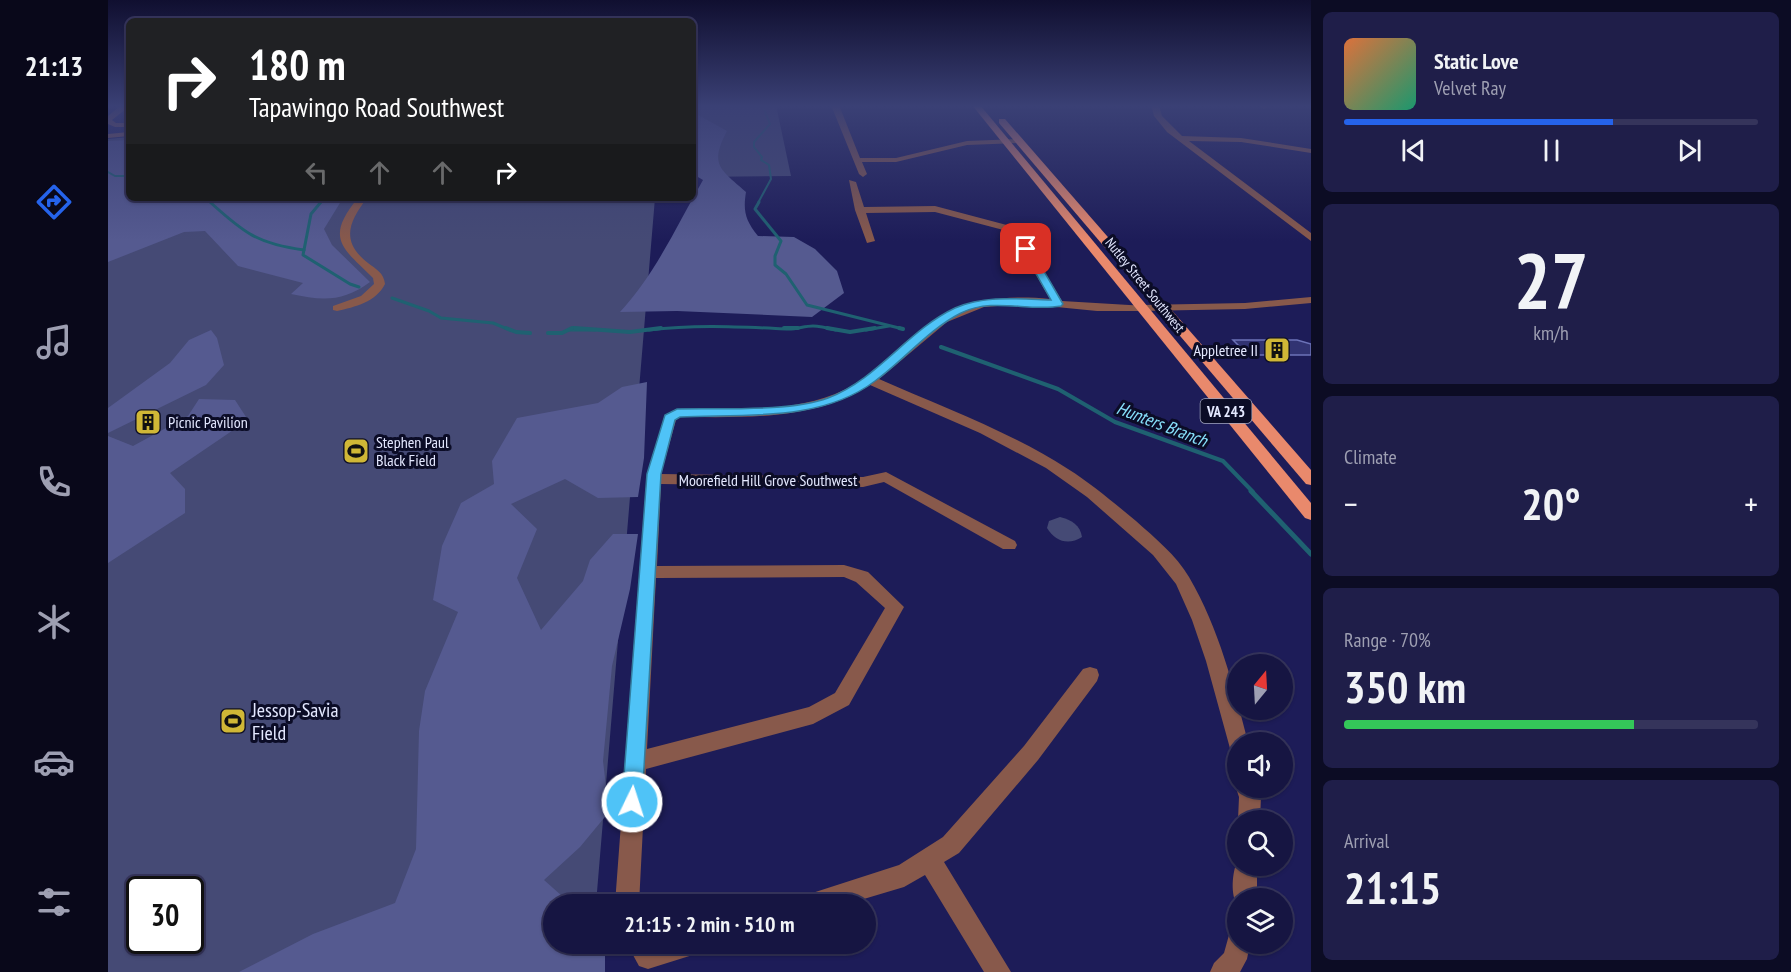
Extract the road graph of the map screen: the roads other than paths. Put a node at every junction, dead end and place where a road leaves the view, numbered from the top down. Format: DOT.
graph roads {
  1 [pos="853,150"];
  2 [pos="934,150"];
  3 [pos="1014,150"];
  4 [pos="1027,150"];
  5 [pos="1196,150"];
  6 [pos="857,160"];
  7 [pos="863,174"];
  8 [pos="852,182"];
  9 [pos="361,201"];
  10 [pos="860,210"];
  11 [pos="1311,238"];
  12 [pos="870,241"];
  13 [pos="1311,300"];
  14 [pos="1058,304"];
  15 [pos="337,308"];
  16 [pos="1142,308"];
  17 [pos="1162,308"];
  18 [pos="870,380"];
  19 [pos="654,479"];
  20 [pos="1311,480"];
  21 [pos="1311,514"];
  22 [pos="1009,545"];
  23 [pos="648,572"];
  24 [pos="1090,675"];
  25 [pos="1235,732"];
  26 [pos="635,762"];
  27 [pos="929,859"];
  28 [pos="628,894"];
  29 [pos="844,894"];
  30 [pos="1236,954"];
  31 [pos="998,972"];
  32 [pos="1223,972"];
  1 -- 6 [label="street"];
  2 -- 6 [label="street"];
  3 -- 16 [label="main road, Nutley Street Southwest / VA 243"];
  4 -- 17 [label="main road, Nutley Street Southwest / VA 243"];
  5 -- 11 [label="street"];
  6 -- 7 [label="street"];
  8 -- 10 [label="street"];
  9 -- 15 [label="street"];
  10 -- 12 [label="street"];
  10 -- 14 [label="street"];
  13 -- 17 [label="street"];
  14 -- 16 [label="street"];
  14 -- 18 [label="street"];
  16 -- 17 [label="street"];
  16 -- 21 [label="main road, Nutley Street Southwest / VA 243"];
  17 -- 20 [label="main road, Nutley Street Southwest / VA 243"];
  18 -- 19 [label="street"];
  18 -- 25 [label="street"];
  19 -- 22 [label="street, Moorefield Hill Grove Southwest"];
  19 -- 23 [label="street"];
  23 -- 26 [label="street"];
  23 -- 26 [label="street"];
  24 -- 27 [label="street"];
  26 -- 28 [label="street"];
  27 -- 29 [label="street"];
  27 -- 31 [label="street"];
  30 -- 32 [label="street"];
}
